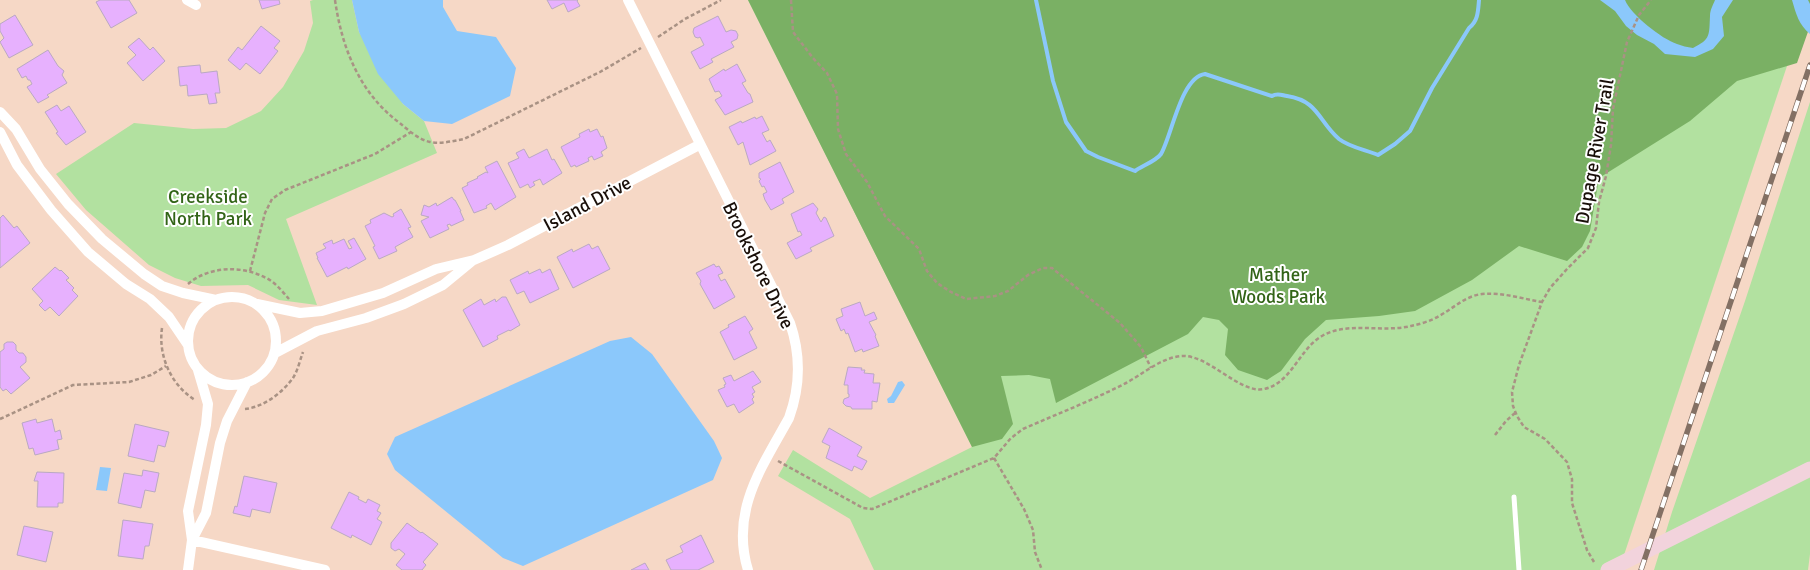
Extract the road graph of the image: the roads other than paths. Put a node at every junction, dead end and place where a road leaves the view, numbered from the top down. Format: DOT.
graph roads {
  1 [pos="628,0"];
  2 [pos="0,112"];
  3 [pos="0,132"];
  4 [pos="699,145"];
  5 [pos="474,260"];
  6 [pos="216,300"];
  7 [pos="256,304"];
  8 [pos="188,344"];
  9 [pos="275,353"];
  10 [pos="198,369"];
  11 [pos="247,382"];
  12 [pos="1810,469"];
  13 [pos="1514,497"];
  14 [pos="192,540"];
  15 [pos="188,570"];
  16 [pos="325,570"];
  17 [pos="748,570"];
  18 [pos="1519,570"];
  19 [pos="1608,570"];
  1 -- 4 [label="street, Brookshore Drive"];
  2 -- 6 [label="street"];
  3 -- 8 [label="street"];
  4 -- 5 [label="street, Island Drive"];
  4 -- 17 [label="street, Brookshore Drive"];
  5 -- 7 [label="street, Island Drive"];
  5 -- 9 [label="street, Island Drive"];
  6 -- 7 [label="street"];
  6 -- 8 [label="street"];
  7 -- 9 [label="street"];
  8 -- 10 [label="street"];
  9 -- 11 [label="street"];
  10 -- 11 [label="street"];
  10 -- 14 [label="street"];
  11 -- 14 [label="street"];
  12 -- 19 [label="street"];
  13 -- 18 [label="lane"];
  14 -- 15 [label="street"];
  14 -- 16 [label="street"];
}
